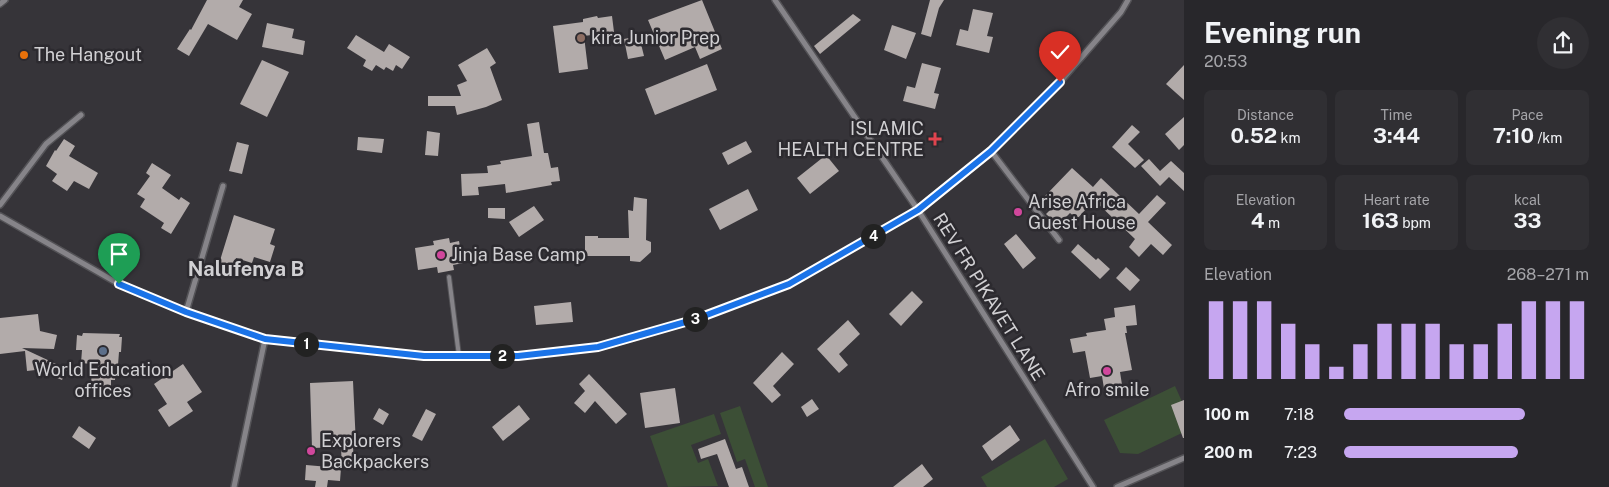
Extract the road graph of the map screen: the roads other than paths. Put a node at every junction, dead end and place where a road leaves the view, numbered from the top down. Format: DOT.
graph roads {
  1 [pos="5,0"];
  2 [pos="775,0"];
  3 [pos="1128,0"];
  4 [pos="0,4"];
  5 [pos="80,114"];
  6 [pos="991,151"];
  7 [pos="223,186"];
  8 [pos="0,205"];
  9 [pos="918,210"];
  10 [pos="0,216"];
  11 [pos="1059,240"];
  12 [pos="449,277"];
  13 [pos="186,312"];
  14 [pos="265,339"];
  15 [pos="459,356"];
  16 [pos="1184,458"];
  17 [pos="234,487"];
  18 [pos="1093,487"];
  19 [pos="1117,487"];
  1 -- 4 [label="street"];
  2 -- 9 [label="street, REV FR PIKAVET LANE"];
  3 -- 6 [label="street"];
  5 -- 8 [label="street"];
  6 -- 9 [label="street"];
  6 -- 11 [label="street"];
  7 -- 13 [label="street"];
  9 -- 15 [label="street"];
  9 -- 18 [label="street, REV FR PIKAVET LANE"];
  10 -- 13 [label="street"];
  12 -- 15 [label="lane"];
  13 -- 14 [label="street"];
  14 -- 15 [label="street"];
  14 -- 17 [label="street"];
  16 -- 19 [label="street"];
}
